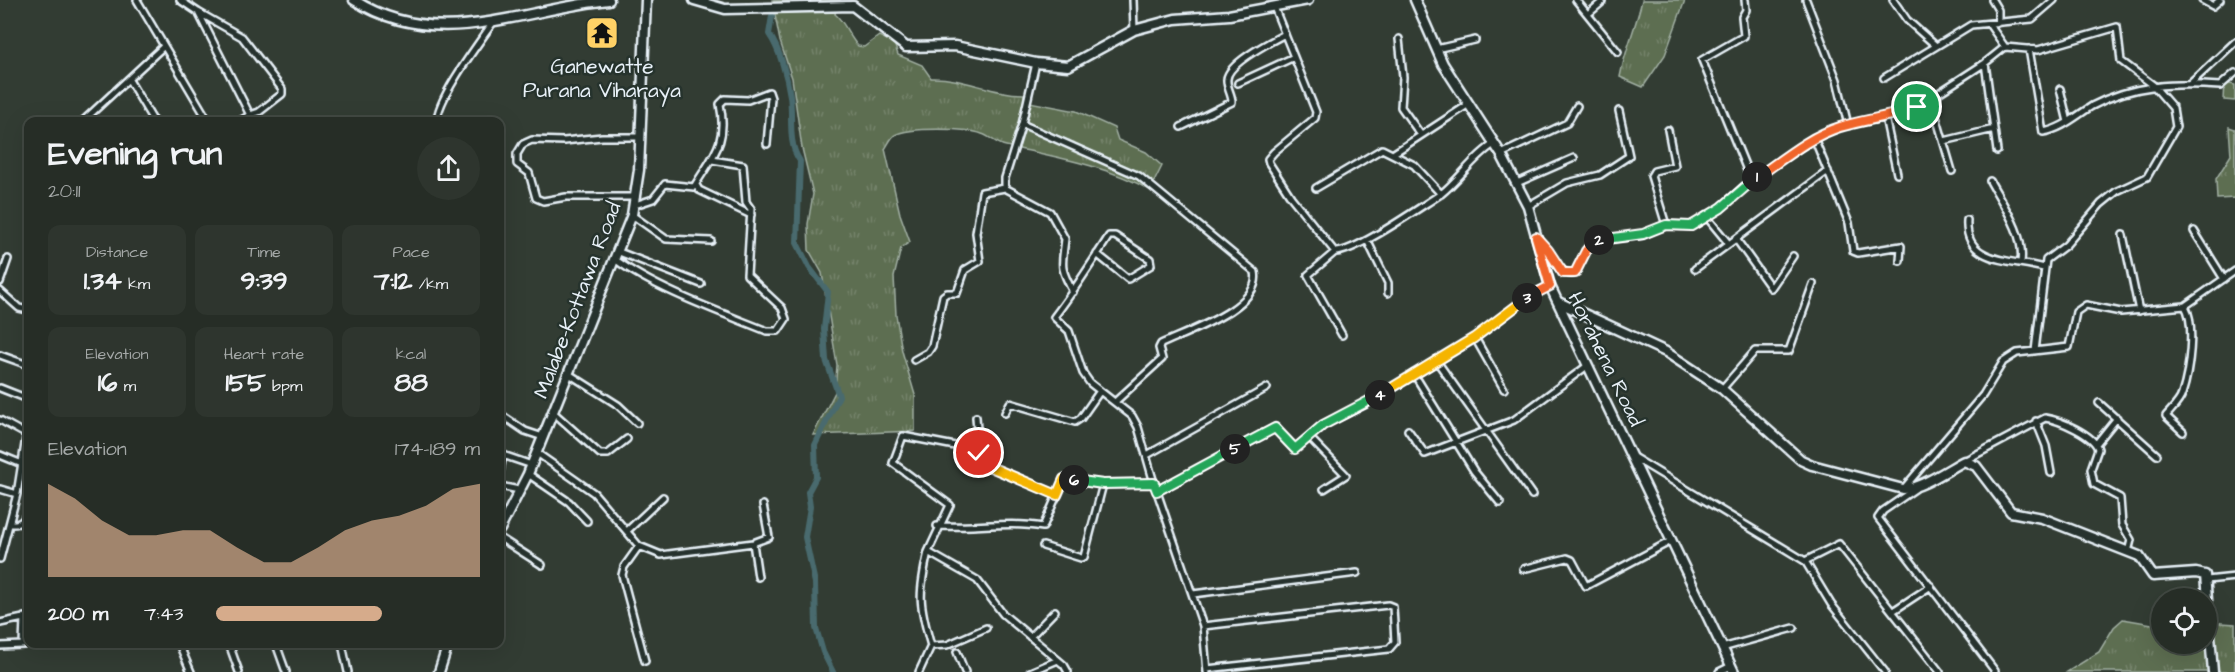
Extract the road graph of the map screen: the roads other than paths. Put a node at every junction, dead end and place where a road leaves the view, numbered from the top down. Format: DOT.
graph roads {
  1 [pos="137,0"];
  2 [pos="180,0"];
  3 [pos="354,0"];
  4 [pos="609,0"];
  5 [pos="646,0"];
  6 [pos="694,0"];
  7 [pos="1133,0"];
  8 [pos="1308,0"];
  9 [pos="1415,0"];
  10 [pos="1576,0"];
  11 [pos="1745,0"];
  12 [pos="1806,0"];
  13 [pos="1893,0"];
  14 [pos="1992,0"];
  15 [pos="2054,0"];
  16 [pos="2202,0"];
  17 [pos="2220,0"];
  18 [pos="1602,2"];
  19 [pos="1280,4"];
  20 [pos="198,12"];
  21 [pos="1588,14"];
  22 [pos="1998,23"];
  23 [pos="492,24"];
  24 [pos="1989,24"];
  25 [pos="1134,30"];
  26 [pos="1285,34"];
  27 [pos="1399,39"];
  28 [pos="1475,39"];
  29 [pos="2235,42"];
  30 [pos="1935,45"];
  31 [pos="164,46"];
  32 [pos="2005,47"];
  33 [pos="1436,49"];
  34 [pos="2029,49"];
  35 [pos="1618,52"];
  36 [pos="1294,57"];
  37 [pos="1036,63"];
  38 [pos="1985,63"];
  39 [pos="2235,73"];
  40 [pos="1884,78"];
  41 [pos="129,80"];
  42 [pos="1238,83"];
  43 [pos="2190,84"];
  44 [pos="2153,85"];
  45 [pos="2060,89"];
  46 [pos="1931,99"];
  47 [pos="1469,104"];
  48 [pos="1577,106"];
  49 [pos="1619,111"];
  50 [pos="250,115"];
  51 [pos="88,117"];
  52 [pos="151,117"];
  53 [pos="206,117"];
  54 [pos="247,117"];
  55 [pos="436,117"];
  56 [pos="1885,117"];
  57 [pos="2068,122"];
  58 [pos="1022,124"];
  59 [pos="1848,125"];
  60 [pos="1181,127"];
  61 [pos="1994,129"];
  62 [pos="1668,130"];
  63 [pos="1421,135"];
  64 [pos="641,137"];
  65 [pos="1814,138"];
  66 [pos="1944,141"];
  67 [pos="766,144"];
  68 [pos="1494,144"];
  69 [pos="1997,151"];
  70 [pos="1394,153"];
  71 [pos="1501,154"];
  72 [pos="1574,158"];
  73 [pos="712,160"];
  74 [pos="1828,171"];
  75 [pos="1952,171"];
  76 [pos="1897,174"];
  77 [pos="1751,180"];
  78 [pos="1990,181"];
  79 [pos="1517,183"];
  80 [pos="696,184"];
  81 [pos="1005,188"];
  82 [pos="1316,188"];
  83 [pos="1441,194"];
  84 [pos="635,201"];
  85 [pos="1528,206"];
  86 [pos="632,215"];
  87 [pos="751,215"];
  88 [pos="1706,216"];
  89 [pos="1967,220"];
  90 [pos="1666,225"];
  91 [pos="2194,231"];
  92 [pos="2123,236"];
  93 [pos="1536,237"];
  94 [pos="1736,239"];
  95 [pos="1367,240"];
  96 [pos="711,241"];
  97 [pos="1729,244"];
  98 [pos="1335,252"];
  99 [pos="1097,254"];
  100 [pos="617,256"];
  101 [pos="1793,256"];
  102 [pos="8,259"];
  103 [pos="1900,261"];
  104 [pos="2021,262"];
  105 [pos="2044,268"];
  106 [pos="1695,269"];
  107 [pos="2235,271"];
  108 [pos="2224,279"];
  109 [pos="0,282"];
  110 [pos="701,284"];
  111 [pos="1813,284"];
  112 [pos="1550,286"];
  113 [pos="0,291"];
  114 [pos="1073,292"];
  115 [pos="1388,293"];
  116 [pos="1558,302"];
  117 [pos="2185,306"];
  118 [pos="24,309"];
  119 [pos="2139,311"];
  120 [pos="1342,335"];
  121 [pos="1474,338"];
  122 [pos="2035,351"];
  123 [pos="0,355"];
  124 [pos="914,360"];
  125 [pos="1436,360"];
  126 [pos="24,364"];
  127 [pos="1587,366"];
  128 [pos="569,374"];
  129 [pos="1414,374"];
  130 [pos="0,388"];
  131 [pos="1268,388"];
  132 [pos="1504,389"];
  133 [pos="1722,389"];
  134 [pos="1100,391"];
  135 [pos="24,397"];
  136 [pos="1116,401"];
  137 [pos="2099,403"];
  138 [pos="553,412"];
  139 [pos="1005,413"];
  140 [pos="504,417"];
  141 [pos="976,417"];
  142 [pos="2117,418"];
  143 [pos="0,420"];
  144 [pos="2036,421"];
  145 [pos="637,423"];
  146 [pos="1408,430"];
  147 [pos="1488,432"];
  148 [pos="2183,432"];
  149 [pos="24,433"];
  150 [pos="543,437"];
  151 [pos="1309,437"];
  152 [pos="627,439"];
  153 [pos="1457,442"];
  154 [pos="2096,444"];
  155 [pos="24,452"];
  156 [pos="537,453"];
  157 [pos="979,453"];
  158 [pos="0,455"];
  159 [pos="504,455"];
  160 [pos="1147,455"];
  161 [pos="2157,455"];
  162 [pos="1633,457"];
  163 [pos="1964,461"];
  164 [pos="22,464"];
  165 [pos="532,465"];
  166 [pos="2051,473"];
  167 [pos="528,474"];
  168 [pos="1154,483"];
  169 [pos="1103,484"];
  170 [pos="504,487"];
  171 [pos="0,489"];
  172 [pos="1324,489"];
  173 [pos="1903,489"];
  174 [pos="1915,489"];
  175 [pos="519,490"];
  176 [pos="1157,491"];
  177 [pos="17,494"];
  178 [pos="1057,495"];
  179 [pos="1532,495"];
  180 [pos="663,497"];
  181 [pos="1500,503"];
  182 [pos="763,505"];
  183 [pos="24,519"];
  184 [pos="504,521"];
  185 [pos="587,521"];
  186 [pos="10,524"];
  187 [pos="937,526"];
  188 [pos="627,531"];
  189 [pos="3,534"];
  190 [pos="504,541"];
  191 [pos="1671,541"];
  192 [pos="753,543"];
  193 [pos="639,546"];
  194 [pos="1043,546"];
  195 [pos="928,552"];
  196 [pos="2128,552"];
  197 [pos="0,559"];
  198 [pos="1805,561"];
  199 [pos="542,565"];
  200 [pos="1523,568"];
  201 [pos="1357,573"];
  202 [pos="758,577"];
  203 [pos="2235,577"];
  204 [pos="2207,580"];
  205 [pos="1931,586"];
  206 [pos="1193,594"];
  207 [pos="1054,611"];
  208 [pos="1893,611"];
  209 [pos="24,617"];
  210 [pos="0,623"];
  211 [pos="1203,626"];
  212 [pos="986,627"];
  213 [pos="1794,628"];
  214 [pos="24,636"];
  215 [pos="1030,637"];
  216 [pos="0,646"];
  217 [pos="931,646"];
  218 [pos="181,648"];
  219 [pos="230,648"];
  220 [pos="277,648"];
  221 [pos="343,648"];
  222 [pos="447,648"];
  223 [pos="1722,648"];
  224 [pos="957,652"];
  225 [pos="1058,660"];
  226 [pos="645,661"];
  227 [pos="1732,669"];
  228 [pos="1207,670"];
  229 [pos="1995,671"];
  230 [pos="191,672"];
  231 [pos="239,672"];
  232 [pos="286,672"];
  233 [pos="348,672"];
  234 [pos="439,672"];
  235 [pos="919,672"];
  236 [pos="965,672"];
  237 [pos="1030,672"];
  238 [pos="1068,672"];
  239 [pos="1719,672"];
  240 [pos="1885,672"];
  241 [pos="1940,672"];
  242 [pos="2213,672"];
  1 -- 31 [label="street"];
  2 -- 20 [label="street"];
  3 -- 23 [label="street"];
  4 -- 23 [label="street"];
  5 -- 64 [label="street, Malabe-Kottawa Road"];
  6 -- 37 [label="street"];
  7 -- 25 [label="street"];
  8 -- 19 [label="street"];
  9 -- 33 [label="street, Horahena Road"];
  10 -- 21 [label="street"];
  11 -- 77 [label="street"];
  12 -- 59 [label="street"];
  13 -- 30 [label="street"];
  14 -- 22 [label="street"];
  15 -- 22 [label="street"];
  16 -- 17 [label="street"];
  18 -- 21 [label="street"];
  19 -- 25 [label="street"];
  19 -- 26 [label="street"];
  20 -- 50 [label="street"];
  20 -- 50 [label="street"];
  21 -- 35 [label="street"];
  22 -- 24 [label="street"];
  23 -- 55 [label="street"];
  24 -- 30 [label="street"];
  24 -- 32 [label="street"];
  25 -- 37 [label="street"];
  26 -- 36 [label="street"];
  26 -- 60 [label="street"];
  27 -- 63 [label="street"];
  28 -- 33 [label="street"];
  29 -- 43 [label="street"];
  30 -- 40 [label="street"];
  31 -- 41 [label="street"];
  31 -- 53 [label="street"];
  32 -- 34 [label="street"];
  32 -- 38 [label="street"];
  33 -- 47 [label="street, Horahena Road"];
  34 -- 44 [label="street"];
  34 -- 57 [label="street"];
  36 -- 42 [label="street"];
  36 -- 98 [label="street"];
  37 -- 58 [label="street"];
  38 -- 46 [label="street"];
  38 -- 61 [label="street"];
  39 -- 43 [label="street"];
  41 -- 51 [label="street"];
  41 -- 52 [label="street"];
  43 -- 44 [label="street"];
  44 -- 57 [label="street"];
  44 -- 105 [label="street"];
  45 -- 57 [label="street"];
  46 -- 56 [label="street"];
  46 -- 66 [label="street"];
  47 -- 63 [label="street"];
  47 -- 68 [label="street, Horahena Road"];
  48 -- 71 [label="street"];
  49 -- 85 [label="street"];
  50 -- 54 [label="street"];
  56 -- 59 [label="street"];
  56 -- 76 [label="street"];
  58 -- 81 [label="street"];
  58 -- 136 [label="street"];
  59 -- 65 [label="street"];
  61 -- 66 [label="street"];
  61 -- 69 [label="street"];
  62 -- 90 [label="street"];
  63 -- 70 [label="street"];
  64 -- 84 [label="street, Malabe-Kottawa Road"];
  64 -- 84 [label="street"];
  65 -- 74 [label="street"];
  65 -- 77 [label="street"];
  66 -- 75 [label="street"];
  67 -- 73 [label="street"];
  68 -- 71 [label="street, Horahena Road"];
  68 -- 83 [label="street"];
  70 -- 82 [label="street"];
  70 -- 83 [label="street"];
  71 -- 79 [label="street, Horahena Road"];
  72 -- 79 [label="street"];
  73 -- 80 [label="street"];
  73 -- 87 [label="street"];
  74 -- 94 [label="street"];
  74 -- 103 [label="street"];
  77 -- 88 [label="street"];
  78 -- 104 [label="street"];
  79 -- 85 [label="street, Horahena Road"];
  80 -- 84 [label="street"];
  80 -- 87 [label="street"];
  81 -- 114 [label="street"];
  81 -- 124 [label="street"];
  83 -- 95 [label="street"];
  84 -- 86 [label="street, Malabe-Kottawa Road"];
  85 -- 93 [label="street, Horahena Road"];
  86 -- 96 [label="street"];
  86 -- 100 [label="street, Malabe-Kottawa Road"];
  87 -- 100 [label="street"];
  88 -- 90 [label="street"];
  88 -- 97 [label="street"];
  89 -- 104 [label="street"];
  90 -- 93 [label="street"];
  91 -- 108 [label="street"];
  92 -- 119 [label="street"];
  93 -- 112 [label="street, Horahena Road"];
  94 -- 97 [label="street"];
  94 -- 101 [label="street"];
  95 -- 98 [label="street"];
  95 -- 115 [label="street"];
  97 -- 106 [label="street"];
  98 -- 120 [label="street"];
  99 -- 99 [label="street"];
  99 -- 114 [label="street"];
  100 -- 110 [label="street"];
  100 -- 128 [label="street, Malabe-Kottawa Road"];
  102 -- 109 [label="street"];
  104 -- 105 [label="street"];
  105 -- 122 [label="street"];
  107 -- 108 [label="street"];
  108 -- 117 [label="street"];
  111 -- 133 [label="street"];
  112 -- 116 [label="street, Horahena Road"];
  112 -- 121 [label="street"];
  113 -- 118 [label="street"];
  114 -- 134 [label="street"];
  116 -- 127 [label="street, Horahena Road"];
  116 -- 133 [label="street"];
  117 -- 119 [label="street"];
  117 -- 148 [label="street"];
  119 -- 122 [label="street"];
  121 -- 125 [label="street"];
  121 -- 132 [label="street"];
  122 -- 173 [label="street"];
  123 -- 126 [label="street"];
  125 -- 129 [label="street"];
  125 -- 147 [label="street"];
  127 -- 147 [label="street"];
  127 -- 162 [label="street, Horahena Road"];
  128 -- 138 [label="street, Malabe-Kottawa Road"];
  128 -- 145 [label="street"];
  129 -- 151 [label="street"];
  129 -- 153 [label="street"];
  130 -- 135 [label="street"];
  131 -- 160 [label="street"];
  133 -- 173 [label="street"];
  134 -- 136 [label="street"];
  134 -- 139 [label="street"];
  136 -- 160 [label="street"];
  137 -- 142 [label="street"];
  138 -- 150 [label="street, Malabe-Kottawa Road"];
  138 -- 152 [label="street"];
  140 -- 150 [label="street"];
  141 -- 157 [label="street"];
  142 -- 154 [label="street"];
  142 -- 161 [label="street"];
  143 -- 149 [label="street"];
  144 -- 154 [label="street"];
  144 -- 163 [label="street"];
  144 -- 166 [label="street"];
  146 -- 153 [label="street"];
  147 -- 153 [label="street"];
  147 -- 179 [label="street"];
  150 -- 156 [label="street, Malabe-Kottawa Road"];
  151 -- 172 [label="street"];
  151 -- 176 [label="street"];
  153 -- 181 [label="street"];
  154 -- 196 [label="street"];
  155 -- 164 [label="street"];
  156 -- 165 [label="street, Malabe-Kottawa Road"];
  156 -- 188 [label="street"];
  157 -- 178 [label="street"];
  157 -- 187 [label="street"];
  158 -- 164 [label="street"];
  159 -- 165 [label="street"];
  160 -- 168 [label="street"];
  162 -- 191 [label="street, Horahena Road"];
  162 -- 198 [label="street"];
  163 -- 174 [label="street"];
  163 -- 196 [label="street"];
  164 -- 177 [label="street"];
  165 -- 167 [label="street, Malabe-Kottawa Road"];
  167 -- 175 [label="street, Malabe-Kottawa Road"];
  167 -- 185 [label="street"];
  168 -- 169 [label="street"];
  168 -- 176 [label="street"];
  169 -- 178 [label="street"];
  169 -- 194 [label="street"];
  170 -- 175 [label="street"];
  171 -- 177 [label="street"];
  173 -- 174 [label="street"];
  174 -- 205 [label="street"];
  175 -- 184 [label="street, Malabe-Kottawa Road"];
  176 -- 206 [label="street"];
  177 -- 186 [label="street"];
  178 -- 187 [label="street"];
  180 -- 188 [label="street"];
  182 -- 192 [label="street"];
  183 -- 186 [label="street"];
  186 -- 189 [label="street"];
  187 -- 195 [label="street"];
  188 -- 193 [label="street"];
  189 -- 197 [label="street"];
  190 -- 199 [label="street"];
  191 -- 200 [label="street"];
  191 -- 223 [label="street, Horahena Road"];
  192 -- 193 [label="street"];
  192 -- 202 [label="street"];
  193 -- 226 [label="street"];
  195 -- 215 [label="street"];
  195 -- 217 [label="street"];
  196 -- 204 [label="street"];
  198 -- 208 [label="street"];
  198 -- 240 [label="street"];
  201 -- 206 [label="street"];
  203 -- 204 [label="street"];
  204 -- 242 [label="street"];
  205 -- 208 [label="street"];
  205 -- 229 [label="street"];
  206 -- 211 [label="street"];
  207 -- 215 [label="street"];
  208 -- 241 [label="street"];
  209 -- 210 [label="street"];
  211 -- 228 [label="street"];
  211 -- 228 [label="street"];
  212 -- 217 [label="street"];
  213 -- 223 [label="street"];
  214 -- 216 [label="street"];
  215 -- 225 [label="street"];
  217 -- 235 [label="street"];
  218 -- 230 [label="street"];
  219 -- 231 [label="street"];
  220 -- 232 [label="street"];
  221 -- 233 [label="street"];
  222 -- 234 [label="street"];
  223 -- 227 [label="street, Horahena Road"];
  224 -- 236 [label="street"];
  225 -- 237 [label="street"];
  225 -- 238 [label="street"];
  227 -- 239 [label="street"];
}
